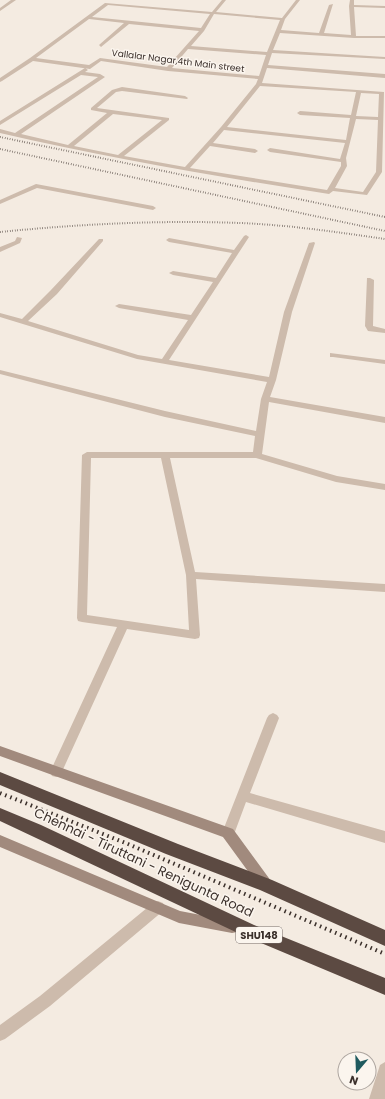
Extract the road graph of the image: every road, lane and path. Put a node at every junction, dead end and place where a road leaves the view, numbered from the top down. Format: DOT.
graph roads {
  1 [pos="14,0"];
  2 [pos="114,0"];
  3 [pos="224,0"];
  4 [pos="298,0"];
  5 [pos="352,0"];
  6 [pos="107,4"];
  7 [pos="331,5"];
  8 [pos="351,6"];
  9 [pos="385,9"];
  10 [pos="0,10"];
  11 [pos="212,14"];
  12 [pos="88,18"];
  13 [pos="283,19"];
  14 [pos="127,22"];
  15 [pos="202,30"];
  16 [pos="278,31"];
  17 [pos="321,35"];
  18 [pos="354,37"];
  19 [pos="385,37"];
  20 [pos="101,46"];
  21 [pos="187,47"];
  22 [pos="370,51"];
  23 [pos="270,52"];
  24 [pos="370,57"];
  25 [pos="385,58"];
  26 [pos="32,59"];
  27 [pos="90,66"];
  28 [pos="265,66"];
  29 [pos="168,69"];
  30 [pos="79,73"];
  31 [pos="385,76"];
  32 [pos="0,80"];
  33 [pos="260,81"];
  34 [pos="359,91"];
  35 [pos="384,93"];
  36 [pos="185,98"];
  37 [pos="112,112"];
  38 [pos="300,113"];
  39 [pos="353,117"];
  40 [pos="381,118"];
  41 [pos="0,122"];
  42 [pos="223,128"];
  43 [pos="0,131"];
  44 [pos="16,135"];
  45 [pos="348,142"];
  46 [pos="208,144"];
  47 [pos="69,147"];
  48 [pos="270,150"];
  49 [pos="255,151"];
  50 [pos="119,157"];
  51 [pos="343,161"];
  52 [pos="186,169"];
  53 [pos="331,189"];
  54 [pos="0,196"];
  55 [pos="8,198"];
  56 [pos="0,202"];
  57 [pos="152,208"];
  58 [pos="246,237"];
  59 [pos="19,238"];
  60 [pos="101,240"];
  61 [pos="169,240"];
  62 [pos="312,243"];
  63 [pos="0,250"];
  64 [pos="236,252"];
  65 [pos="173,273"];
  66 [pos="217,280"];
  67 [pos="370,280"];
  68 [pos="119,306"];
  69 [pos="0,316"];
  70 [pos="193,318"];
  71 [pos="23,322"];
  72 [pos="385,331"];
  73 [pos="333,354"];
  74 [pos="164,362"];
  75 [pos="385,362"];
  76 [pos="0,372"];
  77 [pos="272,380"];
  78 [pos="265,399"];
  79 [pos="385,420"];
  80 [pos="260,434"];
  81 [pos="165,455"];
  82 [pos="257,455"];
  83 [pos="385,487"];
  84 [pos="191,575"];
  85 [pos="385,588"];
  86 [pos="124,624"];
  87 [pos="273,718"];
  88 [pos="0,751"];
  89 [pos="56,772"];
  90 [pos="0,778"];
  91 [pos="242,796"];
  92 [pos="0,814"];
  93 [pos="228,833"];
  94 [pos="385,837"];
  95 [pos="0,841"];
  96 [pos="266,885"];
  97 [pos="158,908"];
  98 [pos="248,930"];
  99 [pos="385,938"];
  100 [pos="385,987"];
  101 [pos="0,1034"];
  102 [pos="385,1070"];
  103 [pos="377,1099"];
  1 -- 10 [label="street"];
  2 -- 6 [label="street"];
  3 -- 11 [label="street"];
  4 -- 13 [label="street"];
  5 -- 8 [label="street"];
  6 -- 11 [label="street"];
  6 -- 12 [label="street"];
  7 -- 17 [label="street"];
  8 -- 9 [label="street"];
  8 -- 18 [label="street"];
  11 -- 13 [label="street"];
  11 -- 15 [label="street"];
  12 -- 14 [label="street"];
  12 -- 26 [label="street"];
  13 -- 16 [label="street"];
  14 -- 15 [label="street"];
  14 -- 20 [label="street"];
  15 -- 21 [label="street"];
  16 -- 17 [label="street"];
  16 -- 23 [label="street"];
  17 -- 18 [label="street"];
  18 -- 19 [label="street"];
  21 -- 23 [label="street"];
  21 -- 29 [label="street"];
  22 -- 24 [label="street"];
  23 -- 24 [label="street"];
  23 -- 28 [label="street"];
  24 -- 25 [label="street"];
  26 -- 27 [label="street, Vallalar Nagar,4th Main street"];
  26 -- 32 [label="street"];
  27 -- 29 [label="street, Vallalar Nagar,4th Main street"];
  27 -- 30 [label="street"];
  28 -- 31 [label="street"];
  28 -- 33 [label="street"];
  29 -- 33 [label="street, Vallalar Nagar,4th Main street"];
  30 -- 41 [label="street"];
  30 -- 44 [label="street"];
  33 -- 34 [label="street, Vallalar Nagar,4th Main street"];
  33 -- 42 [label="street"];
  34 -- 35 [label="street, Vallalar Nagar,4th Main street"];
  34 -- 39 [label="street"];
  35 -- 40 [label="street"];
  36 -- 37 [label="street"];
  37 -- 47 [label="street"];
  37 -- 50 [label="street"];
  38 -- 39 [label="street"];
  39 -- 40 [label="street"];
  39 -- 45 [label="street"];
  40 -- 53 [label="street"];
  42 -- 45 [label="street"];
  42 -- 46 [label="street"];
  43 -- 44 [label="street"];
  44 -- 47 [label="street"];
  45 -- 51 [label="street"];
  46 -- 49 [label="street"];
  46 -- 52 [label="street"];
  47 -- 50 [label="street"];
  48 -- 51 [label="street"];
  50 -- 52 [label="street"];
  51 -- 53 [label="street"];
  52 -- 53 [label="street"];
  54 -- 55 [label="street"];
  55 -- 56 [label="street"];
  55 -- 57 [label="street"];
  58 -- 64 [label="street"];
  59 -- 63 [label="street"];
  60 -- 71 [label="street"];
  61 -- 64 [label="street"];
  62 -- 77 [label="street"];
  64 -- 66 [label="street"];
  65 -- 66 [label="street"];
  66 -- 70 [label="street"];
  67 -- 72 [label="street"];
  68 -- 70 [label="street"];
  69 -- 71 [label="street"];
  70 -- 74 [label="street"];
  71 -- 74 [label="street"];
  73 -- 75 [label="street"];
  74 -- 77 [label="street"];
  76 -- 80 [label="street"];
  77 -- 78 [label="street"];
  78 -- 79 [label="street"];
  78 -- 80 [label="street"];
  80 -- 82 [label="street"];
  81 -- 82 [label="street"];
  81 -- 84 [label="street"];
  81 -- 86 [label="street"];
  82 -- 83 [label="street"];
  84 -- 85 [label="street"];
  84 -- 86 [label="street"];
  86 -- 89 [label="street"];
  87 -- 91 [label="street"];
  88 -- 89 [label="street"];
  89 -- 93 [label="street"];
  90 -- 96 [label="highway, Chennai - Tiruttani - Renigunta Road"];
  91 -- 93 [label="street"];
  91 -- 94 [label="street"];
  92 -- 98 [label="highway, Chennai - Tiruttani - Renigunta Road / SHU148"];
  93 -- 96 [label="street"];
  95 -- 97 [label="street"];
  96 -- 99 [label="highway, Chennai - Tiruttani - Renigunta Road"];
  97 -- 98 [label="street"];
  97 -- 101 [label="street"];
  98 -- 100 [label="highway, Chennai - Tiruttani - Renigunta Road / SHU148"];
  102 -- 103 [label="street"];
}
